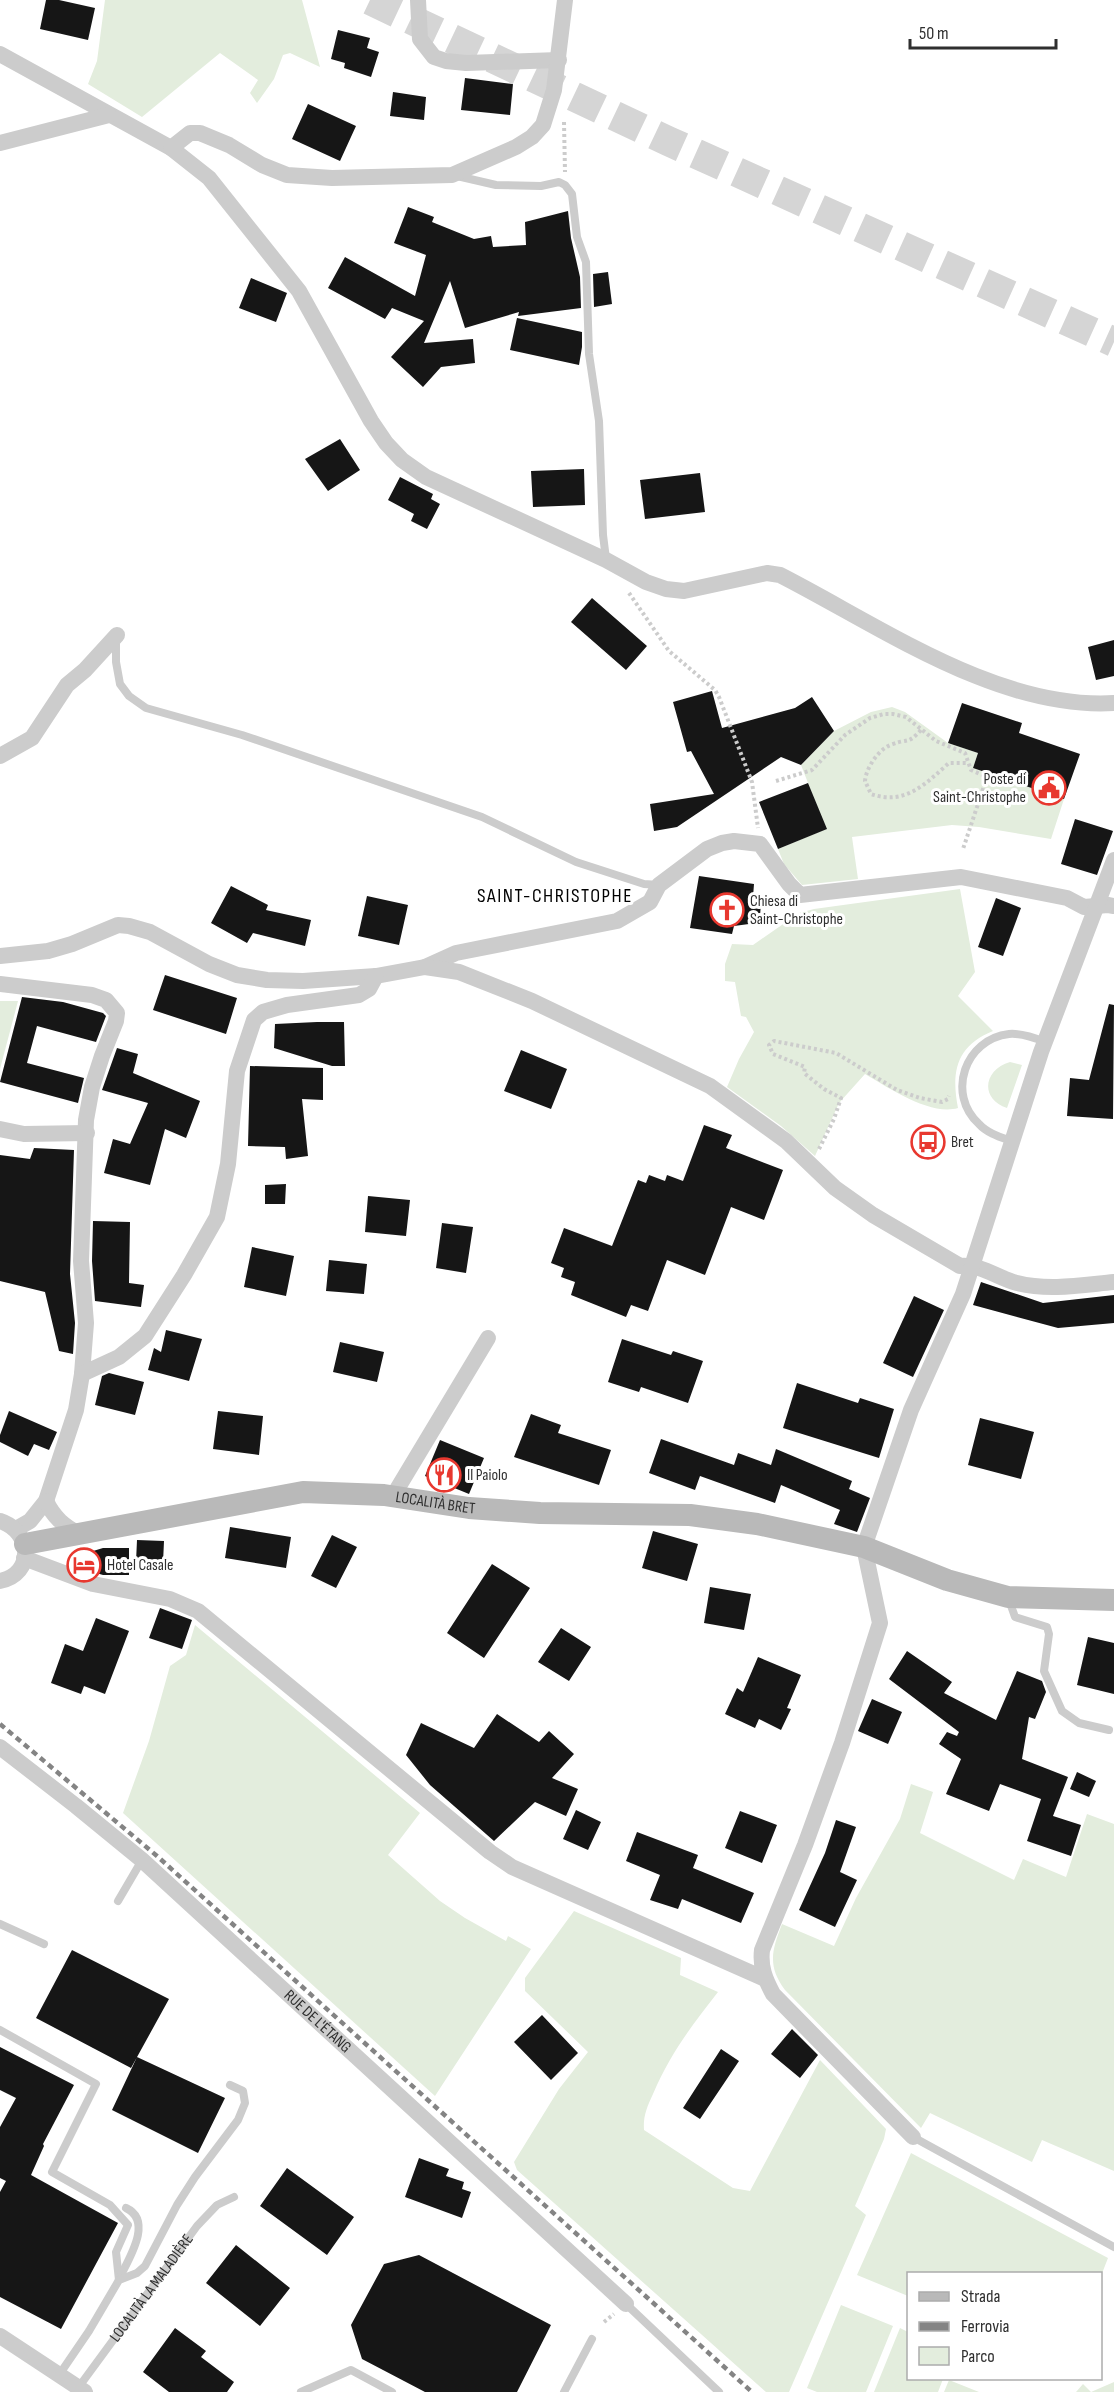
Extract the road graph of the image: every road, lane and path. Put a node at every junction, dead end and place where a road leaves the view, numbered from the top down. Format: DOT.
graph roads {
  1 [pos="418,0"];
  2 [pos="565,0"];
  3 [pos="0,54"];
  4 [pos="559,60"];
  5 [pos="554,90"];
  6 [pos="109,115"];
  7 [pos="0,143"];
  8 [pos="171,148"];
  9 [pos="452,175"];
  10 [pos="566,185"];
  11 [pos="606,560"];
  12 [pos="117,635"];
  13 [pos="1114,703"];
  14 [pos="921,730"];
  15 [pos="0,756"];
  16 [pos="968,763"];
  17 [pos="776,781"];
  18 [pos="760,844"];
  19 [pos="963,849"];
  20 [pos="1114,860"];
  21 [pos="659,885"];
  22 [pos="1097,905"];
  23 [pos="1114,906"];
  24 [pos="0,956"];
  25 [pos="425,967"];
  26 [pos="376,976"];
  27 [pos="0,984"];
  28 [pos="1045,1042"];
  29 [pos="950,1088"];
  30 [pos="0,1129"];
  31 [pos="87,1133"];
  32 [pos="1011,1141"];
  33 [pos="811,1164"];
  34 [pos="972,1265"];
  35 [pos="1114,1282"];
  36 [pos="488,1338"];
  37 [pos="82,1374"];
  38 [pos="393,1496"];
  39 [pos="46,1501"];
  40 [pos="0,1521"];
  41 [pos="81,1535"];
  42 [pos="22,1544"];
  43 [pos="857,1545"];
  44 [pos="0,1581"];
  45 [pos="1008,1597"];
  46 [pos="1114,1600"];
  47 [pos="1109,1731"];
  48 [pos="0,1747"];
  49 [pos="141,1860"];
  50 [pos="118,1901"];
  51 [pos="0,1924"];
  52 [pos="44,1944"];
  53 [pos="765,1979"];
  54 [pos="0,2030"];
  55 [pos="230,2085"];
  56 [pos="913,2136"];
  57 [pos="234,2197"];
  58 [pos="126,2208"];
  59 [pos="1114,2247"];
  60 [pos="119,2280"];
  61 [pos="626,2304"];
  62 [pos="0,2336"];
  63 [pos="592,2339"];
  64 [pos="59,2375"];
  65 [pos="81,2390"];
  66 [pos="301,2392"];
  67 [pos="392,2392"];
  68 [pos="564,2392"];
  69 [pos="719,2392"];
  1 -- 4 [label="street"];
  2 -- 4 [label="street"];
  3 -- 6 [label="street"];
  4 -- 5 [label="street"];
  5 -- 9 [label="street"];
  5 -- 10 [label="path"];
  6 -- 7 [label="street"];
  6 -- 8 [label="street"];
  8 -- 9 [label="street"];
  8 -- 11 [label="street"];
  9 -- 10 [label="lane"];
  10 -- 11 [label="lane"];
  11 -- 13 [label="street"];
  11 -- 18 [label="path"];
  12 -- 15 [label="street"];
  12 -- 21 [label="lane"];
  14 -- 16 [label="path"];
  14 -- 16 [label="path"];
  14 -- 17 [label="path"];
  16 -- 19 [label="path"];
  18 -- 21 [label="street"];
  18 -- 22 [label="street"];
  20 -- 22 [label="street"];
  21 -- 25 [label="street"];
  22 -- 23 [label="street"];
  22 -- 28 [label="street"];
  24 -- 26 [label="street"];
  25 -- 26 [label="street"];
  25 -- 33 [label="street"];
  26 -- 37 [label="street"];
  27 -- 31 [label="street"];
  28 -- 32 [label="street"];
  28 -- 32 [label="lane"];
  29 -- 33 [label="path"];
  30 -- 31 [label="street"];
  31 -- 37 [label="street"];
  32 -- 34 [label="street"];
  33 -- 34 [label="street"];
  34 -- 35 [label="street"];
  34 -- 43 [label="street"];
  36 -- 38 [label="street"];
  37 -- 39 [label="street"];
  38 -- 41 [label="street, LOCALITÀ BRET"];
  38 -- 43 [label="street, LOCALITÀ BRET"];
  39 -- 41 [label="street"];
  39 -- 42 [label="street"];
  40 -- 42 [label="street"];
  41 -- 42 [label="street, LOCALITÀ BRET"];
  42 -- 44 [label="street"];
  42 -- 53 [label="street"];
  43 -- 45 [label="street, LOCALITÀ BRET"];
  43 -- 53 [label="street"];
  45 -- 46 [label="street, LOCALITÀ BRET"];
  45 -- 47 [label="lane"];
  48 -- 49 [label="street, RUE DE L'ÉTANG"];
  49 -- 50 [label="lane"];
  49 -- 61 [label="street, RUE DE L'ÉTANG"];
  51 -- 52 [label="lane"];
  53 -- 56 [label="street"];
  54 -- 60 [label="lane, LOCALITÀ LA MALADIÈRE"];
  55 -- 60 [label="lane, LOCALITÀ LA MALADIÈRE"];
  56 -- 59 [label="lane"];
  57 -- 65 [label="lane, LOCALITÀ LA MALADIÈRE"];
  58 -- 60 [label="lane"];
  60 -- 64 [label="lane, LOCALITÀ LA MALADIÈRE"];
  61 -- 69 [label="lane"];
  62 -- 64 [label="street, LOCALITÀ LA MALADIÈRE"];
  63 -- 68 [label="lane"];
  64 -- 65 [label="street, LOCALITÀ LA MALADIÈRE"];
  66 -- 67 [label="lane"];
}
